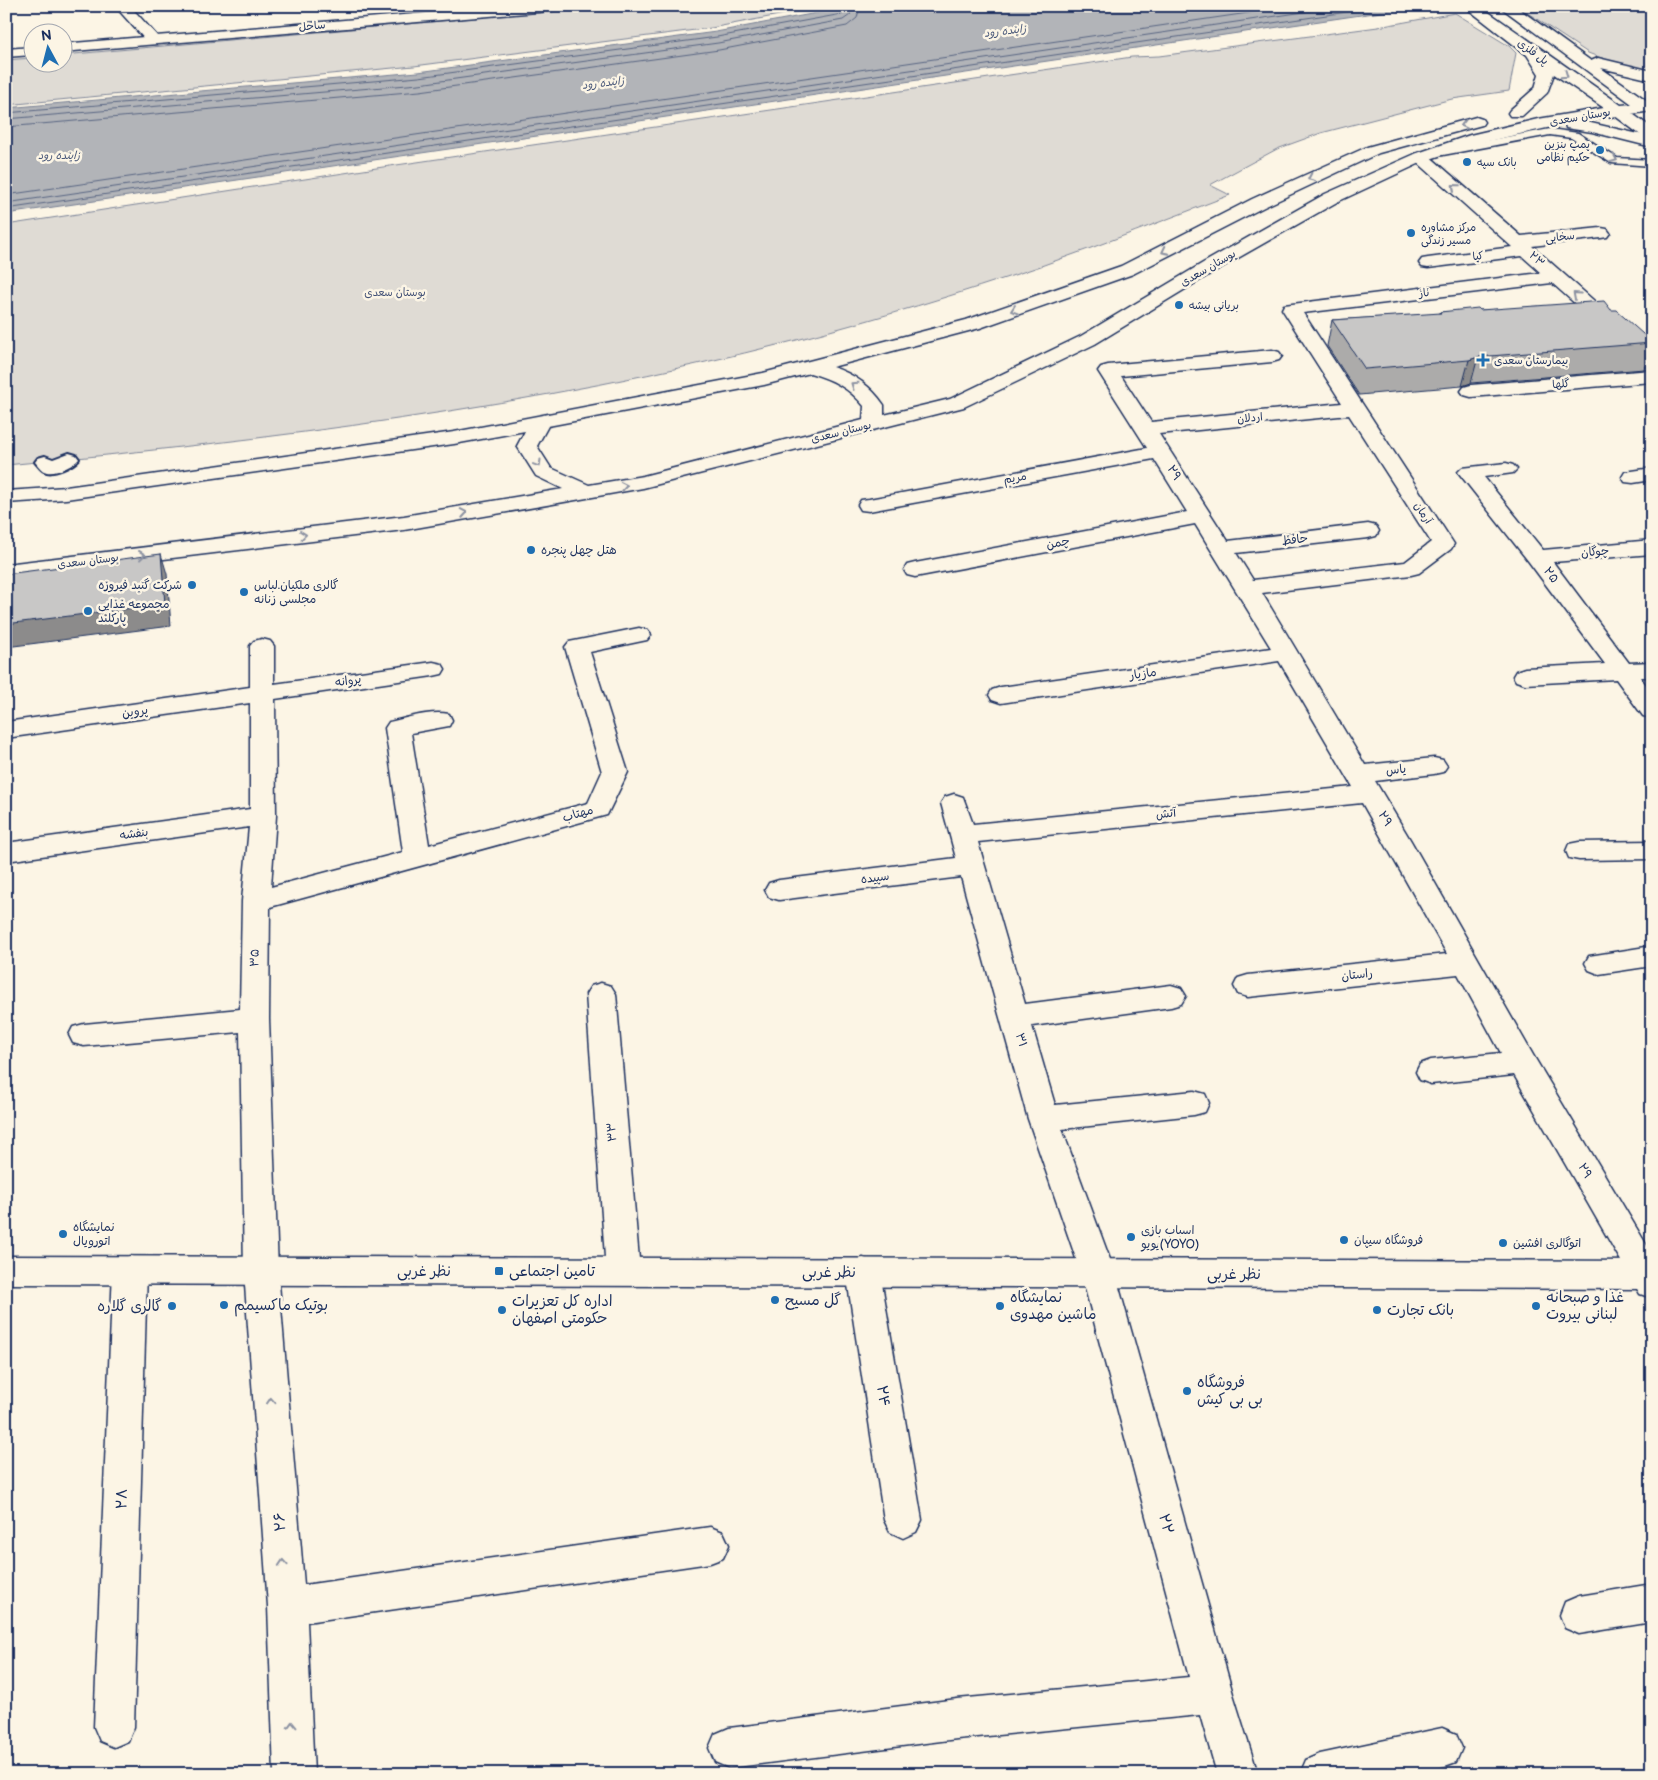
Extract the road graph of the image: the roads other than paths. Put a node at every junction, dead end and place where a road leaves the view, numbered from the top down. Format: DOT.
graph roads {
  1 [pos="122,6"];
  2 [pos="561,6"];
  3 [pos="1471,6"];
  4 [pos="1506,6"];
  5 [pos="153,40"];
  6 [pos="72,47"];
  7 [pos="1568,51"];
  8 [pos="22,52"];
  9 [pos="1533,52"];
  10 [pos="6,53"];
  11 [pos="1652,76"];
  12 [pos="1652,92"];
  13 [pos="1628,94"];
  14 [pos="1597,97"];
  15 [pos="1650,108"];
  16 [pos="1617,110"];
  17 [pos="1516,113"];
  18 [pos="1538,124"];
  19 [pos="1652,136"];
  20 [pos="1652,142"];
  21 [pos="1428,155"];
  22 [pos="1652,163"];
  23 [pos="1601,233"];
  24 [pos="1523,246"];
  25 [pos="1428,263"];
  26 [pos="1556,277"];
  27 [pos="1291,309"];
  28 [pos="1272,356"];
  29 [pos="1652,362"];
  30 [pos="810,367"];
  31 [pos="1652,376"];
  32 [pos="1470,391"];
  33 [pos="1355,408"];
  34 [pos="541,422"];
  35 [pos="873,424"];
  36 [pos="1146,429"];
  37 [pos="1160,452"];
  38 [pos="69,459"];
  39 [pos="1506,469"];
  40 [pos="587,492"];
  41 [pos="44,494"];
  42 [pos="6,497"];
  43 [pos="869,505"];
  44 [pos="1201,516"];
  45 [pos="1368,531"];
  46 [pos="1652,547"];
  47 [pos="1221,548"];
  48 [pos="1538,557"];
  49 [pos="915,570"];
  50 [pos="6,571"];
  51 [pos="1247,588"];
  52 [pos="639,635"];
  53 [pos="262,646"];
  54 [pos="1286,653"];
  55 [pos="433,668"];
  56 [pos="1652,668"];
  57 [pos="1621,671"];
  58 [pos="1525,676"];
  59 [pos="263,694"];
  60 [pos="1001,695"];
  61 [pos="1652,710"];
  62 [pos="440,720"];
  63 [pos="6,730"];
  64 [pos="1434,766"];
  65 [pos="1364,784"];
  66 [pos="954,803"];
  67 [pos="262,816"];
  68 [pos="963,834"];
  69 [pos="1652,850"];
  70 [pos="6,852"];
  71 [pos="1579,852"];
  72 [pos="417,858"];
  73 [pos="972,866"];
  74 [pos="779,890"];
  75 [pos="256,901"];
  76 [pos="1652,956"];
  77 [pos="1466,963"];
  78 [pos="1599,964"];
  79 [pos="1248,986"];
  80 [pos="601,994"];
  81 [pos="1171,996"];
  82 [pos="1015,1017"];
  83 [pos="254,1019"];
  84 [pos="84,1035"];
  85 [pos="1522,1063"];
  86 [pos="1431,1072"];
  87 [pos="1194,1104"];
  88 [pos="1043,1119"];
  89 [pos="6,1270"];
  90 [pos="130,1270"];
  91 [pos="261,1271"];
  92 [pos="623,1271"];
  93 [pos="863,1272"];
  94 [pos="1098,1273"];
  95 [pos="1650,1278"];
  96 [pos="904,1520"];
  97 [pos="710,1545"];
  98 [pos="1652,1603"];
  99 [pos="287,1606"];
  100 [pos="1579,1615"];
  101 [pos="1213,1694"];
  102 [pos="114,1727"];
  103 [pos="729,1748"];
  104 [pos="1442,1748"];
  105 [pos="294,1774"];
  106 [pos="1238,1774"];
  107 [pos="1320,1774"];
  1 -- 5 [label="street"];
  2 -- 5 [label="street, ساحل"];
  3 -- 9 [label="street, پل فلزی"];
  4 -- 7 [label="street, پل فلزی"];
  5 -- 6 [label="street, ساحل"];
  7 -- 11 [label="street"];
  7 -- 13 [label="street, پل فلزی"];
  8 -- 10 [label="street"];
  9 -- 14 [label="street, پل فلزی, one-way"];
  9 -- 17 [label="street"];
  12 -- 13 [label="street, بوستان سعدی"];
  13 -- 14 [label="street, بوستان سعدی"];
  13 -- 15 [label="street, پل فلزی"];
  14 -- 16 [label="street, پل فلزی"];
  14 -- 17 [label="street, بوستان سعدی"];
  15 -- 16 [label="street, بوستان سعدی"];
  16 -- 18 [label="street, بوستان سعدی"];
  16 -- 19 [label="street, پل فلزی"];
  17 -- 30 [label="street, بوستان سعدی, one-way"];
  18 -- 20 [label="street"];
  18 -- 21 [label="street, بوستان سعدی"];
  21 -- 22 [label="lane, one-way"];
  24 -- 21 [label="street, ۲۳, one-way"];
  21 -- 35 [label="street, بوستان سعدی"];
  23 -- 24 [label="street, سخایی"];
  24 -- 25 [label="street, کیا"];
  24 -- 26 [label="street, ۲۳"];
  26 -- 27 [label="street, ناز"];
  29 -- 26 [label="street, ۲۳, one-way"];
  27 -- 33 [label="street, آرمان"];
  28 -- 36 [label="street, ۲۹"];
  30 -- 34 [label="street, بوستان سعدی"];
  35 -- 30 [label="street, one-way"];
  31 -- 32 [label="street, گلها"];
  33 -- 36 [label="street, اردلان"];
  33 -- 51 [label="street, آرمان"];
  34 -- 40 [label="street, one-way"];
  34 -- 41 [label="street, بوستان سعدی"];
  40 -- 35 [label="street, بوستان سعدی, one-way"];
  36 -- 37 [label="street, ۲۹"];
  37 -- 43 [label="street, مریم"];
  37 -- 44 [label="street, ۲۹"];
  38 -- 41 [label="street"];
  39 -- 48 [label="street, ۲۵"];
  50 -- 40 [label="street, بوستان سعدی, one-way"];
  41 -- 42 [label="street, بوستان سعدی"];
  44 -- 47 [label="street, ۲۹"];
  44 -- 49 [label="street, چمن"];
  45 -- 47 [label="street, حافظ"];
  46 -- 48 [label="street, چوگان"];
  47 -- 51 [label="street, ۲۹"];
  48 -- 57 [label="street, ۲۵"];
  51 -- 54 [label="street, ۲۹"];
  52 -- 72 [label="street, مهتاب"];
  53 -- 59 [label="street, ۳۵"];
  54 -- 60 [label="street, مازیار"];
  54 -- 65 [label="street, ۲۹"];
  55 -- 59 [label="street, پروانه"];
  56 -- 57 [label="street"];
  57 -- 58 [label="street"];
  57 -- 61 [label="street, ۲۵"];
  59 -- 63 [label="street, پروین"];
  59 -- 67 [label="street, ۳۵"];
  62 -- 72 [label="street"];
  64 -- 65 [label="street, یاس"];
  65 -- 68 [label="street, آتش"];
  65 -- 77 [label="street, ۲۹"];
  66 -- 68 [label="street, ۳۱"];
  67 -- 70 [label="street, بنفشه"];
  67 -- 75 [label="street, ۳۵"];
  68 -- 73 [label="street, ۳۱"];
  69 -- 71 [label="street"];
  72 -- 75 [label="street, مهتاب"];
  73 -- 74 [label="street, سپیده"];
  73 -- 82 [label="street, ۳۱"];
  75 -- 83 [label="street, ۳۵"];
  76 -- 78 [label="street"];
  77 -- 79 [label="street, راستان"];
  77 -- 85 [label="street, ۲۹"];
  80 -- 92 [label="street, ۳۳"];
  81 -- 82 [label="street"];
  82 -- 88 [label="street, ۳۱"];
  83 -- 84 [label="street"];
  83 -- 91 [label="street, ۳۵"];
  85 -- 86 [label="street"];
  85 -- 95 [label="street, ۲۹"];
  87 -- 88 [label="street"];
  88 -- 94 [label="street, ۳۱"];
  89 -- 90 [label="street, نظر غربی"];
  90 -- 91 [label="street, نظر غربی"];
  90 -- 102 [label="street, ۲۸"];
  91 -- 92 [label="street, نظر غربی"];
  99 -- 91 [label="street, ۲۶, one-way"];
  92 -- 93 [label="street, نظر غربی"];
  93 -- 94 [label="street, نظر غربی"];
  93 -- 96 [label="street, ۲۴"];
  94 -- 95 [label="street, نظر غربی"];
  94 -- 101 [label="street, ۲۲"];
  97 -- 99 [label="street"];
  98 -- 100 [label="street"];
  105 -- 99 [label="street, ۲۶, one-way"];
  101 -- 103 [label="street"];
  101 -- 106 [label="street, ۲۲"];
  104 -- 107 [label="street"];
}
